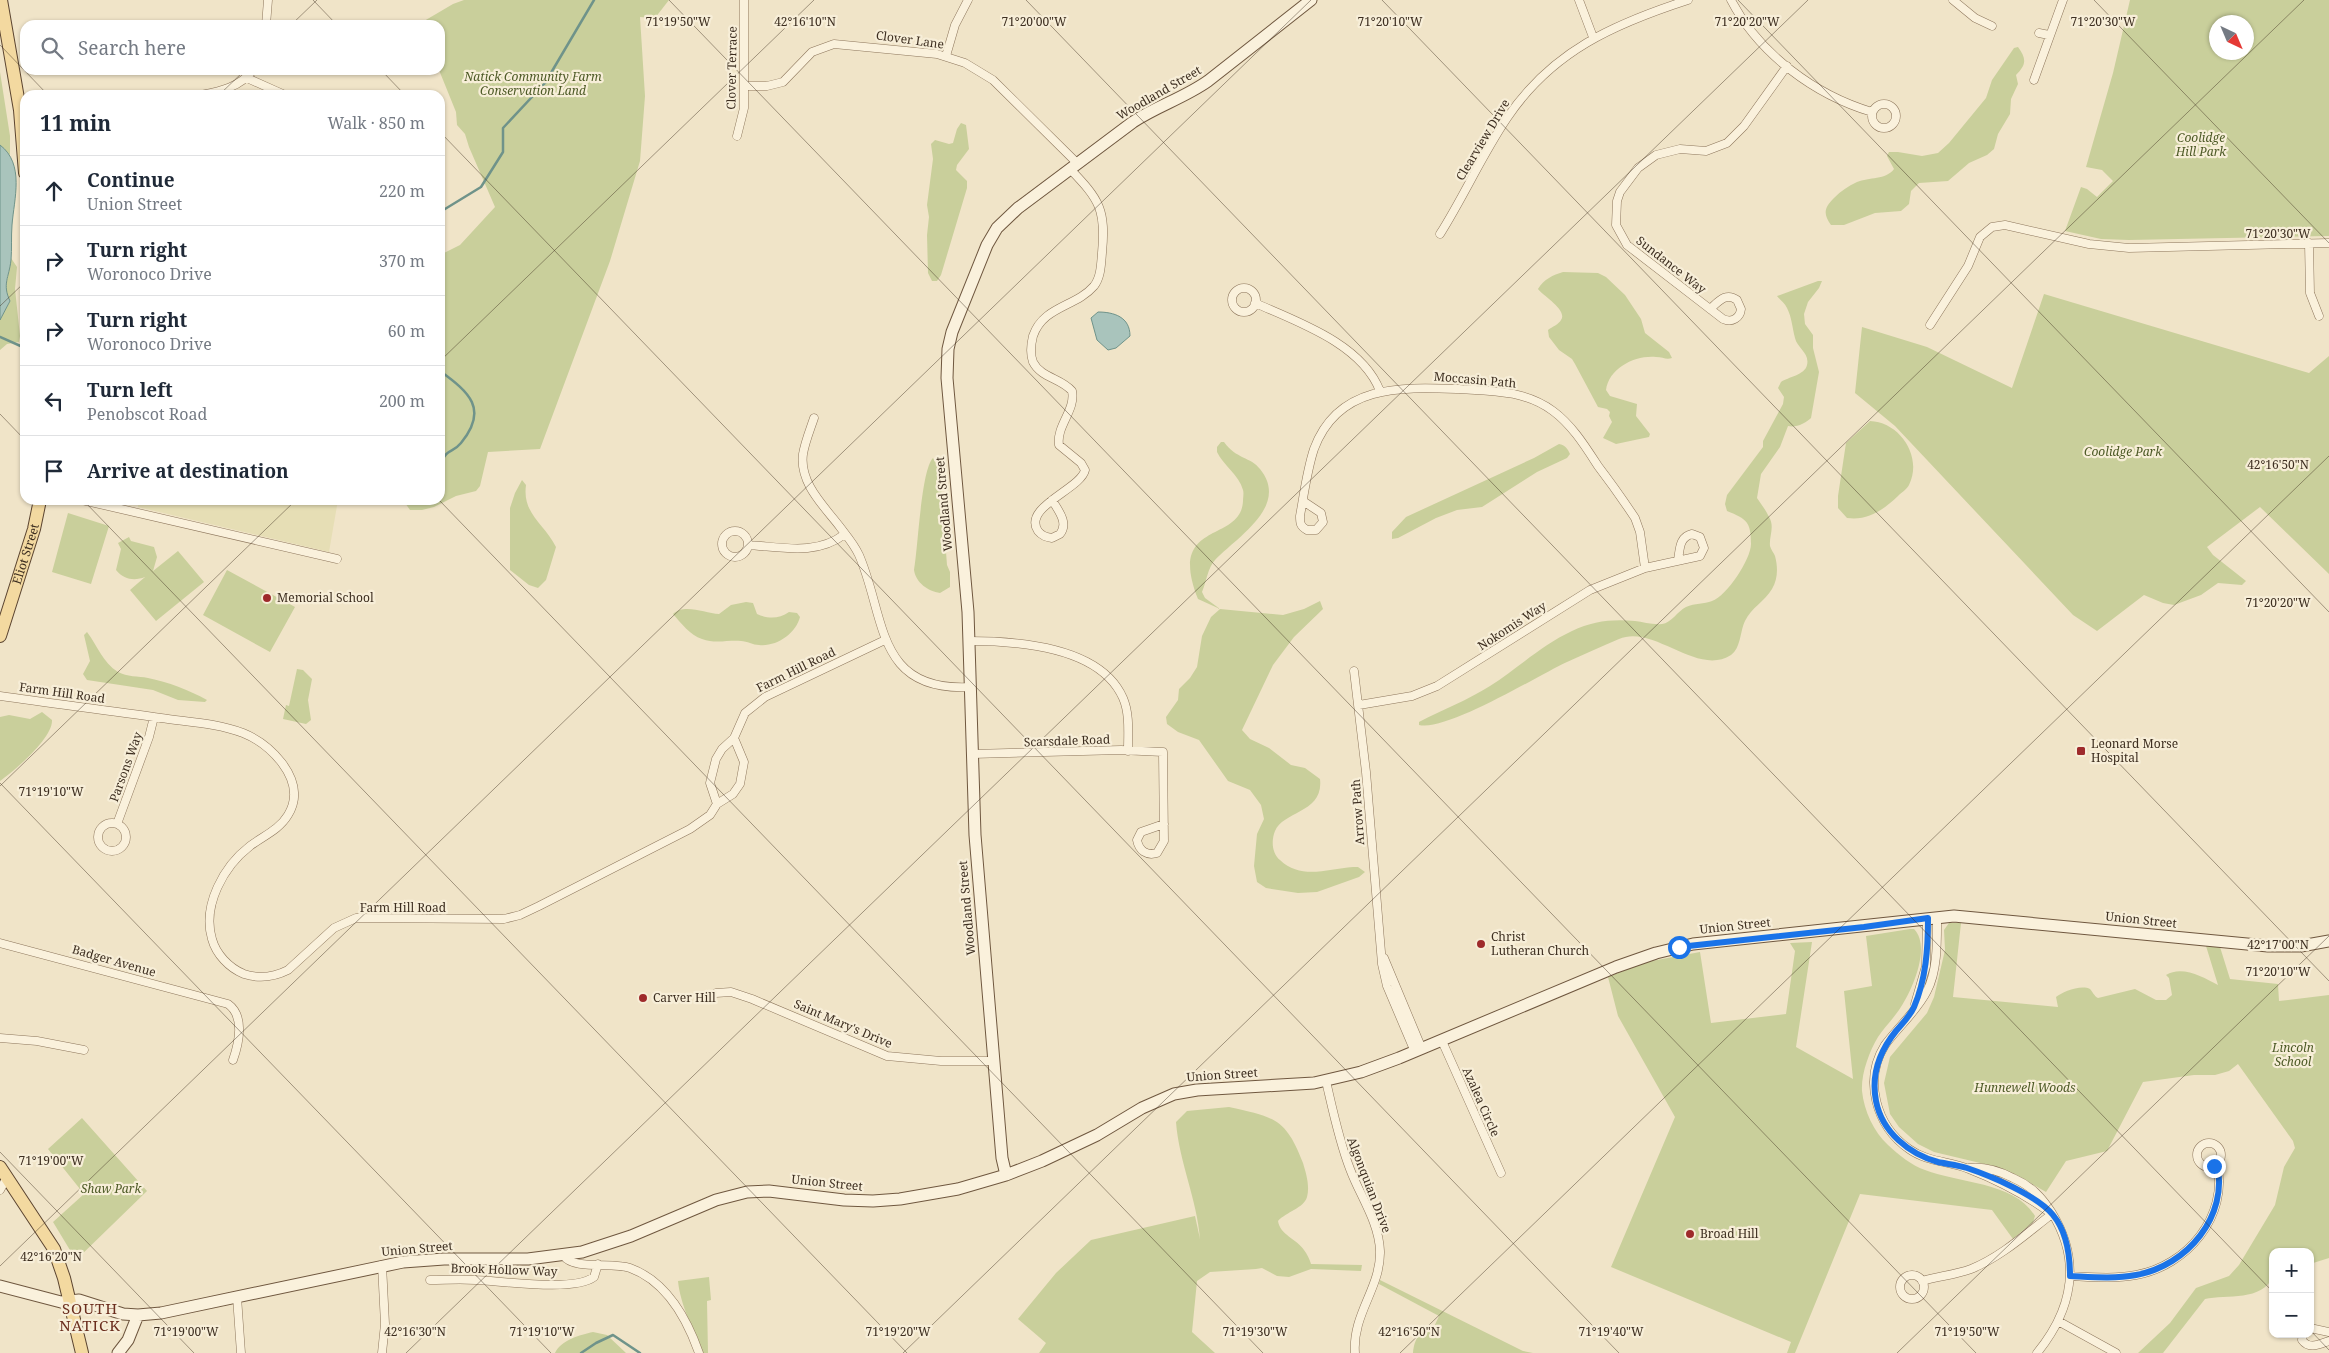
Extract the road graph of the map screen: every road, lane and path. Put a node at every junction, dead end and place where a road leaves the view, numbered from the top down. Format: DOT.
graph roads {
  1 [pos="1,0"];
  2 [pos="268,0"];
  3 [pos="744,0"];
  4 [pos="968,0"];
  5 [pos="1311,0"];
  6 [pos="1579,0"];
  7 [pos="1688,0"];
  8 [pos="1732,0"];
  9 [pos="1953,0"];
  10 [pos="2063,0"];
  11 [pos="266,20"];
  12 [pos="1992,26"];
  13 [pos="2039,33"];
  14 [pos="2049,35"];
  15 [pos="1593,37"];
  16 [pos="946,56"];
  17 [pos="1787,66"];
  18 [pos="249,75"];
  19 [pos="247,78"];
  20 [pos="2034,80"];
  21 [pos="744,86"];
  22 [pos="226,90"];
  23 [pos="274,90"];
  24 [pos="20,108"];
  25 [pos="1872,112"];
  26 [pos="737,136"];
  27 [pos="1073,166"];
  28 [pos="1440,234"];
  29 [pos="2329,243"];
  30 [pos="2309,244"];
  31 [pos="1256,303"];
  32 [pos="1710,309"];
  33 [pos="2319,316"];
  34 [pos="1930,325"];
  35 [pos="1380,391"];
  36 [pos="814,418"];
  37 [pos="1052,500"];
  38 [pos="1303,501"];
  39 [pos="39,505"];
  40 [pos="104,505"];
  41 [pos="845,534"];
  42 [pos="748,545"];
  43 [pos="337,559"];
  44 [pos="1678,560"];
  45 [pos="1645,568"];
  46 [pos="0,636"];
  47 [pos="885,640"];
  48 [pos="969,641"];
  49 [pos="1354,671"];
  50 [pos="970,687"];
  51 [pos="0,696"];
  52 [pos="1359,705"];
  53 [pos="154,717"];
  54 [pos="734,738"];
  55 [pos="1128,751"];
  56 [pos="972,754"];
  57 [pos="717,804"];
  58 [pos="117,824"];
  59 [pos="1164,824"];
  60 [pos="1932,917"];
  61 [pos="2329,941"];
  62 [pos="0,943"];
  63 [pos="716,994"];
  64 [pos="0,1038"];
  65 [pos="1442,1040"];
  66 [pos="84,1050"];
  67 [pos="1418,1050"];
  68 [pos="234,1060"];
  69 [pos="994,1061"];
  70 [pos="1326,1081"];
  71 [pos="2217,1164"];
  72 [pos="3,1173"];
  73 [pos="1501,1173"];
  74 [pos="1006,1175"];
  75 [pos="0,1190"];
  76 [pos="2052,1214"];
  77 [pos="564,1256"];
  78 [pos="598,1264"];
  79 [pos="382,1265"];
  80 [pos="2070,1276"];
  81 [pos="430,1280"];
  82 [pos="1922,1280"];
  83 [pos="0,1286"];
  84 [pos="236,1297"];
  85 [pos="70,1301"];
  86 [pos="138,1315"];
  87 [pos="2058,1321"];
  88 [pos="2314,1328"];
  89 [pos="2329,1332"];
  90 [pos="2302,1338"];
  91 [pos="2329,1341"];
  92 [pos="119,1352"];
  93 [pos="82,1353"];
  94 [pos="241,1353"];
  95 [pos="382,1353"];
  96 [pos="699,1353"];
  97 [pos="1355,1353"];
  98 [pos="2037,1353"];
  99 [pos="2116,1353"];
  1 -- 24 [label="main road"];
  2 -- 11 [label="street"];
  3 -- 21 [label="street, Clover Terrace"];
  4 -- 16 [label="street"];
  5 -- 27 [label="street, Woodland Street"];
  6 -- 15 [label="street"];
  7 -- 15 [label="street, Clearview Drive"];
  8 -- 17 [label="street"];
  9 -- 12 [label="street"];
  10 -- 14 [label="street"];
  13 -- 14 [label="street"];
  14 -- 20 [label="street"];
  15 -- 28 [label="street, Clearview Drive"];
  16 -- 21 [label="street, Clover Lane"];
  16 -- 27 [label="street, Clover Lane"];
  17 -- 25 [label="street"];
  17 -- 32 [label="street, Sundance Way"];
  18 -- 19 [label="street"];
  19 -- 22 [label="street"];
  19 -- 23 [label="street"];
  21 -- 26 [label="street, Clover Terrace"];
  27 -- 37 [label="street, Clover Lane"];
  27 -- 48 [label="street, Woodland Street"];
  29 -- 30 [label="street"];
  30 -- 33 [label="street"];
  30 -- 34 [label="street"];
  31 -- 35 [label="street"];
  35 -- 38 [label="street, Moccasin Path"];
  35 -- 45 [label="street, Moccasin Path"];
  36 -- 41 [label="street"];
  37 -- 37 [label="street"];
  39 -- 46 [label="main road, Eliot Street"];
  40 -- 43 [label="street"];
  41 -- 42 [label="street"];
  41 -- 47 [label="street"];
  44 -- 45 [label="street, Nokomis Way"];
  45 -- 52 [label="street, Nokomis Way"];
  47 -- 50 [label="street"];
  47 -- 54 [label="street, Farm Hill Road"];
  48 -- 50 [label="street, Woodland Street"];
  48 -- 55 [label="street"];
  49 -- 52 [label="street, Arrow Path"];
  50 -- 56 [label="street, Woodland Street"];
  51 -- 53 [label="street, Farm Hill Road"];
  52 -- 67 [label="street, Arrow Path"];
  53 -- 57 [label="street, Farm Hill Road"];
  53 -- 58 [label="street, Parsons Way"];
  54 -- 57 [label="street, Farm Hill Road"];
  54 -- 57 [label="street, Farm Hill Road"];
  55 -- 56 [label="street, Scarsdale Road"];
  55 -- 59 [label="street, Scarsdale Road"];
  56 -- 69 [label="street, Woodland Street"];
  60 -- 61 [label="street, Union Street"];
  60 -- 65 [label="street, Union Street"];
  60 -- 76 [label="street"];
  62 -- 68 [label="street, Badger Avenue"];
  63 -- 69 [label="street, Saint Mary's Drive"];
  64 -- 66 [label="street"];
  65 -- 67 [label="street, Union Street"];
  65 -- 73 [label="street, Azalea Circle"];
  67 -- 70 [label="street, Union Street"];
  69 -- 74 [label="street, Woodland Street"];
  70 -- 74 [label="street, Union Street"];
  70 -- 97 [label="street, Algonquian Drive"];
  71 -- 80 [label="street"];
  72 -- 75 [label="street"];
  72 -- 85 [label="main road"];
  74 -- 77 [label="street, Union Street"];
  76 -- 80 [label="street"];
  76 -- 82 [label="street"];
  77 -- 78 [label="street"];
  77 -- 79 [label="street, Union Street"];
  78 -- 81 [label="street, Brook Hollow Way"];
  78 -- 96 [label="street"];
  79 -- 84 [label="street, Union Street"];
  79 -- 95 [label="street"];
  80 -- 87 [label="street"];
  83 -- 85 [label="street, Union Street"];
  84 -- 86 [label="street, Union Street"];
  84 -- 94 [label="street"];
  85 -- 86 [label="street, Union Street"];
  85 -- 93 [label="main road"];
  86 -- 92 [label="street"];
  87 -- 98 [label="street"];
  87 -- 99 [label="street"];
  88 -- 89 [label="street"];
  90 -- 91 [label="street"];
}
